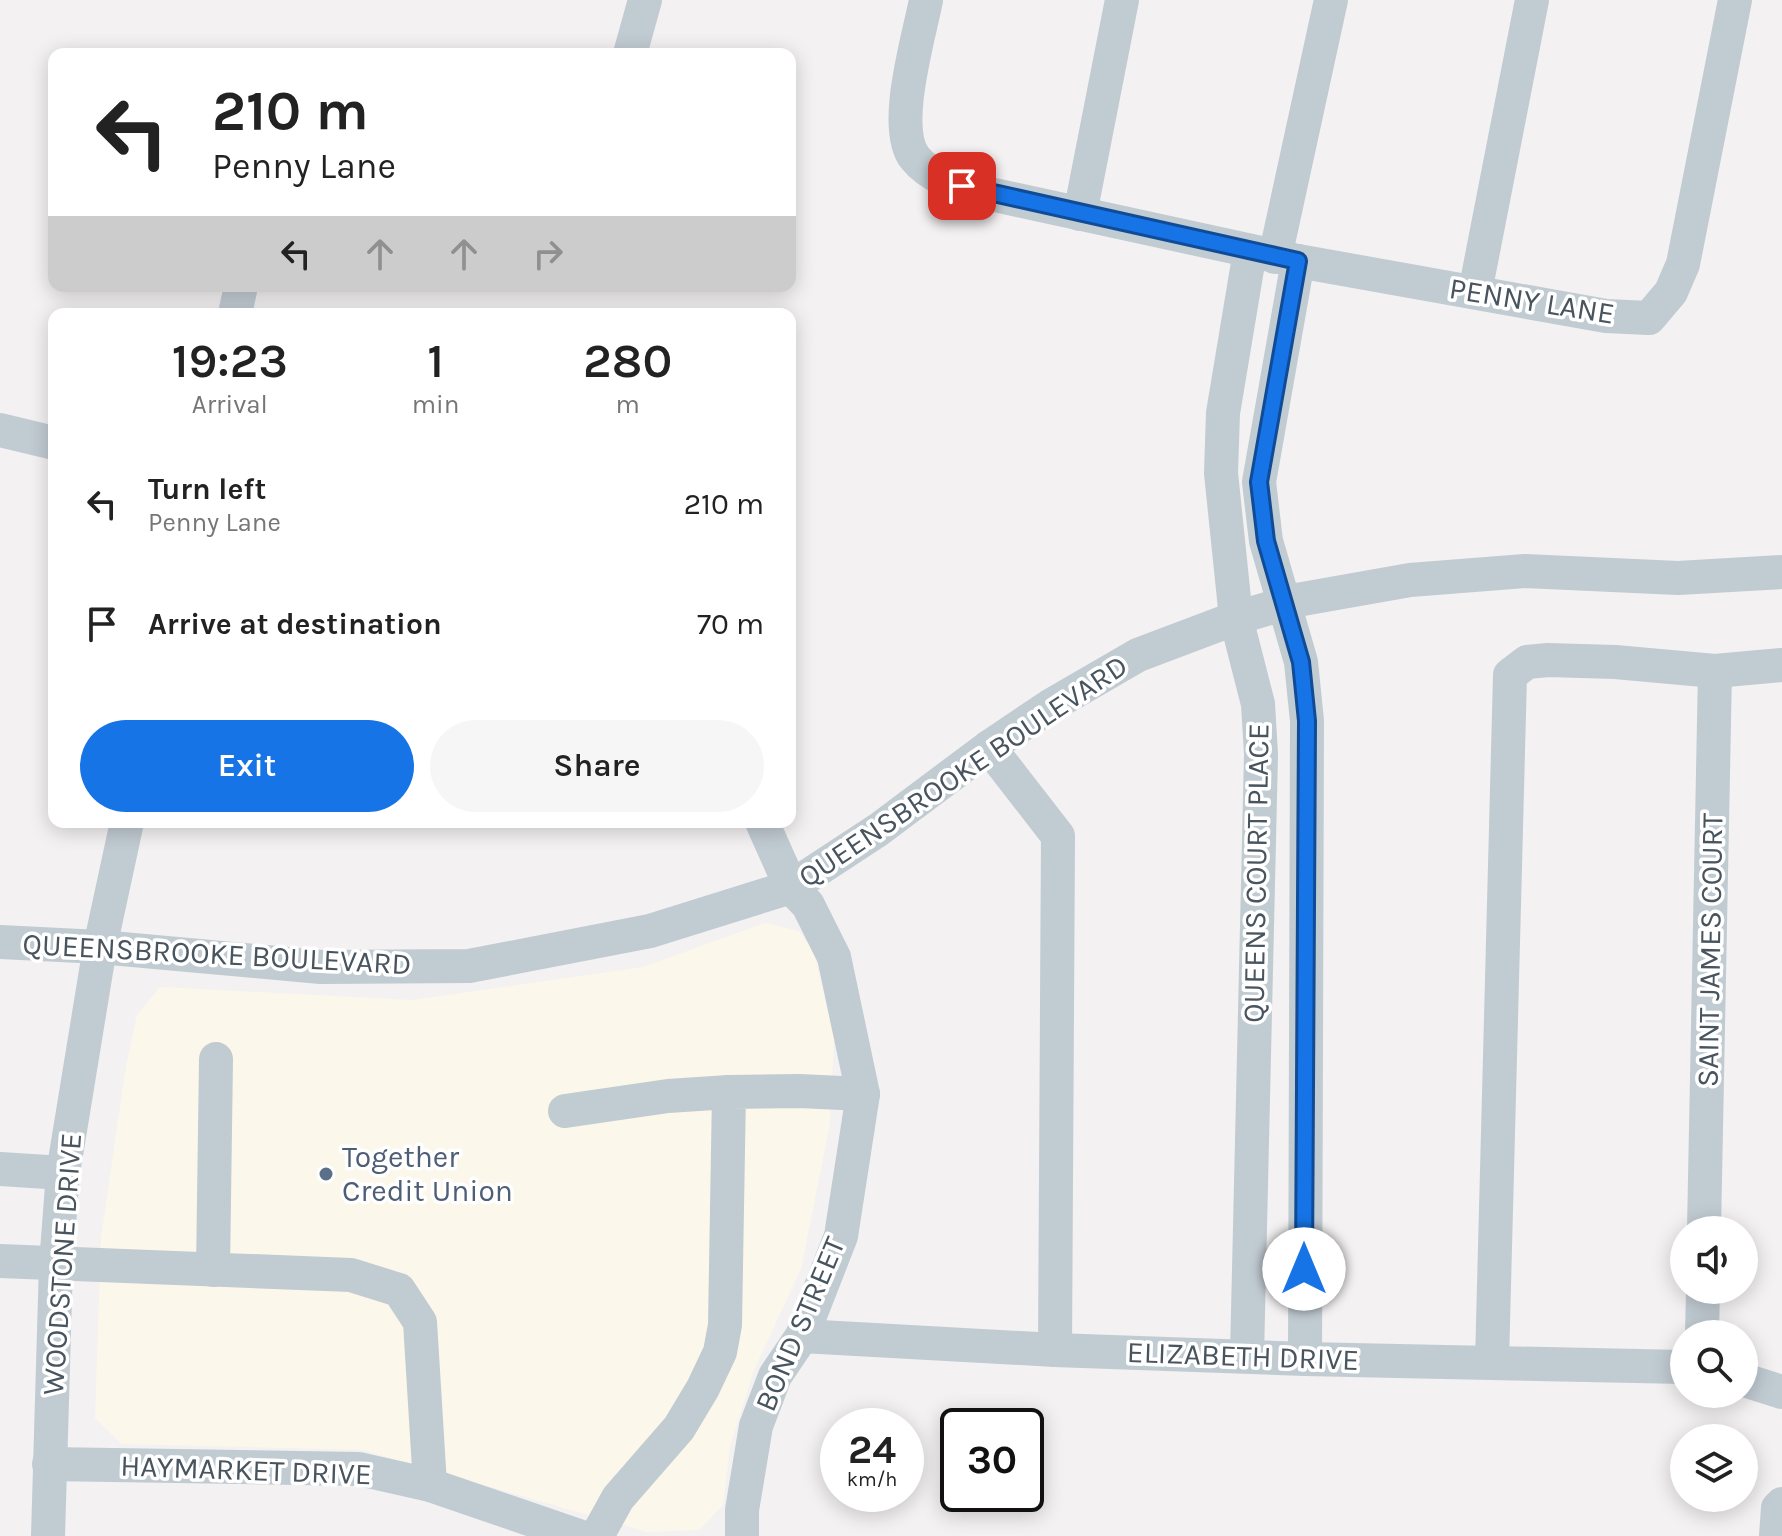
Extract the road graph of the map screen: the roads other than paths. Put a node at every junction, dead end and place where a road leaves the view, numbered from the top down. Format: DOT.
graph roads {
  1 [pos="645,0"];
  2 [pos="926,0"];
  3 [pos="1122,0"];
  4 [pos="1331,0"];
  5 [pos="1532,0"];
  6 [pos="1735,0"];
  7 [pos="632,48"];
  8 [pos="1080,214"];
  9 [pos="1274,257"];
  10 [pos="1475,292"];
  11 [pos="0,430"];
  12 [pos="48,442"];
  13 [pos="1782,572"];
  14 [pos="1286,604"];
  15 [pos="1236,618"];
  16 [pos="1782,665"];
  17 [pos="1715,671"];
  18 [pos="989,747"];
  19 [pos="126,828"];
  20 [pos="765,828"];
  21 [pos="791,887"];
  22 [pos="0,942"];
  23 [pos="100,947"];
  24 [pos="216,1059"];
  25 [pos="729,1092"];
  26 [pos="863,1094"];
  27 [pos="565,1111"];
  28 [pos="0,1169"];
  29 [pos="63,1173"];
  30 [pos="1704,1216"];
  31 [pos="0,1261"];
  32 [pos="56,1264"];
  33 [pos="213,1270"];
  34 [pos="802,1336"];
  35 [pos="1055,1350"];
  36 [pos="1247,1356"];
  37 [pos="1305,1359"];
  38 [pos="1492,1362"];
  39 [pos="1670,1367"];
  40 [pos="1758,1384"];
  41 [pos="1782,1392"];
  42 [pos="49,1464"];
  43 [pos="430,1485"];
  44 [pos="1782,1504"];
  45 [pos="48,1536"];
  46 [pos="579,1536"];
  47 [pos="597,1536"];
  48 [pos="742,1536"];
  49 [pos="1776,1536"];
  1 -- 7 [label="street"];
  2 -- 8 [label="street, PENNY LANE"];
  3 -- 8 [label="street"];
  4 -- 9 [label="street"];
  5 -- 10 [label="street"];
  6 -- 10 [label="street, PENNY LANE"];
  8 -- 9 [label="street, PENNY LANE"];
  9 -- 10 [label="street, PENNY LANE"];
  9 -- 14 [label="street, QUEENS COURT PLACE"];
  9 -- 15 [label="street, QUEENS COURT PLACE"];
  11 -- 12 [label="street"];
  13 -- 14 [label="street, QUEENSBROOKE BOULEVARD"];
  14 -- 15 [label="street, QUEENSBROOKE BOULEVARD"];
  14 -- 37 [label="street, QUEENS COURT PLACE"];
  15 -- 18 [label="street, QUEENSBROOKE BOULEVARD"];
  15 -- 36 [label="street, QUEENS COURT PLACE"];
  16 -- 17 [label="street"];
  17 -- 30 [label="street, SAINT JAMES COURT"];
  17 -- 38 [label="street"];
  18 -- 21 [label="street, QUEENSBROOKE BOULEVARD"];
  18 -- 35 [label="street"];
  19 -- 23 [label="street, WOODSTONE DRIVE"];
  20 -- 21 [label="street, BOND STREET"];
  21 -- 23 [label="street, QUEENSBROOKE BOULEVARD"];
  21 -- 26 [label="street, BOND STREET"];
  22 -- 23 [label="street, QUEENSBROOKE BOULEVARD"];
  23 -- 29 [label="street, WOODSTONE DRIVE"];
  24 -- 33 [label="street"];
  25 -- 26 [label="street"];
  25 -- 27 [label="street"];
  25 -- 47 [label="street"];
  26 -- 34 [label="street, BOND STREET"];
  28 -- 29 [label="street"];
  29 -- 32 [label="street, WOODSTONE DRIVE"];
  31 -- 32 [label="street"];
  32 -- 33 [label="street"];
  32 -- 42 [label="street, WOODSTONE DRIVE"];
  33 -- 43 [label="street"];
  34 -- 35 [label="street, ELIZABETH DRIVE"];
  34 -- 48 [label="street, BOND STREET"];
  35 -- 36 [label="street, ELIZABETH DRIVE"];
  36 -- 37 [label="street, ELIZABETH DRIVE"];
  37 -- 38 [label="street, ELIZABETH DRIVE"];
  38 -- 39 [label="street, ELIZABETH DRIVE"];
  40 -- 41 [label="street"];
  42 -- 43 [label="street, HAYMARKET DRIVE"];
  42 -- 45 [label="street, WOODSTONE DRIVE"];
  43 -- 46 [label="street, HAYMARKET DRIVE"];
  44 -- 49 [label="street"];
}
